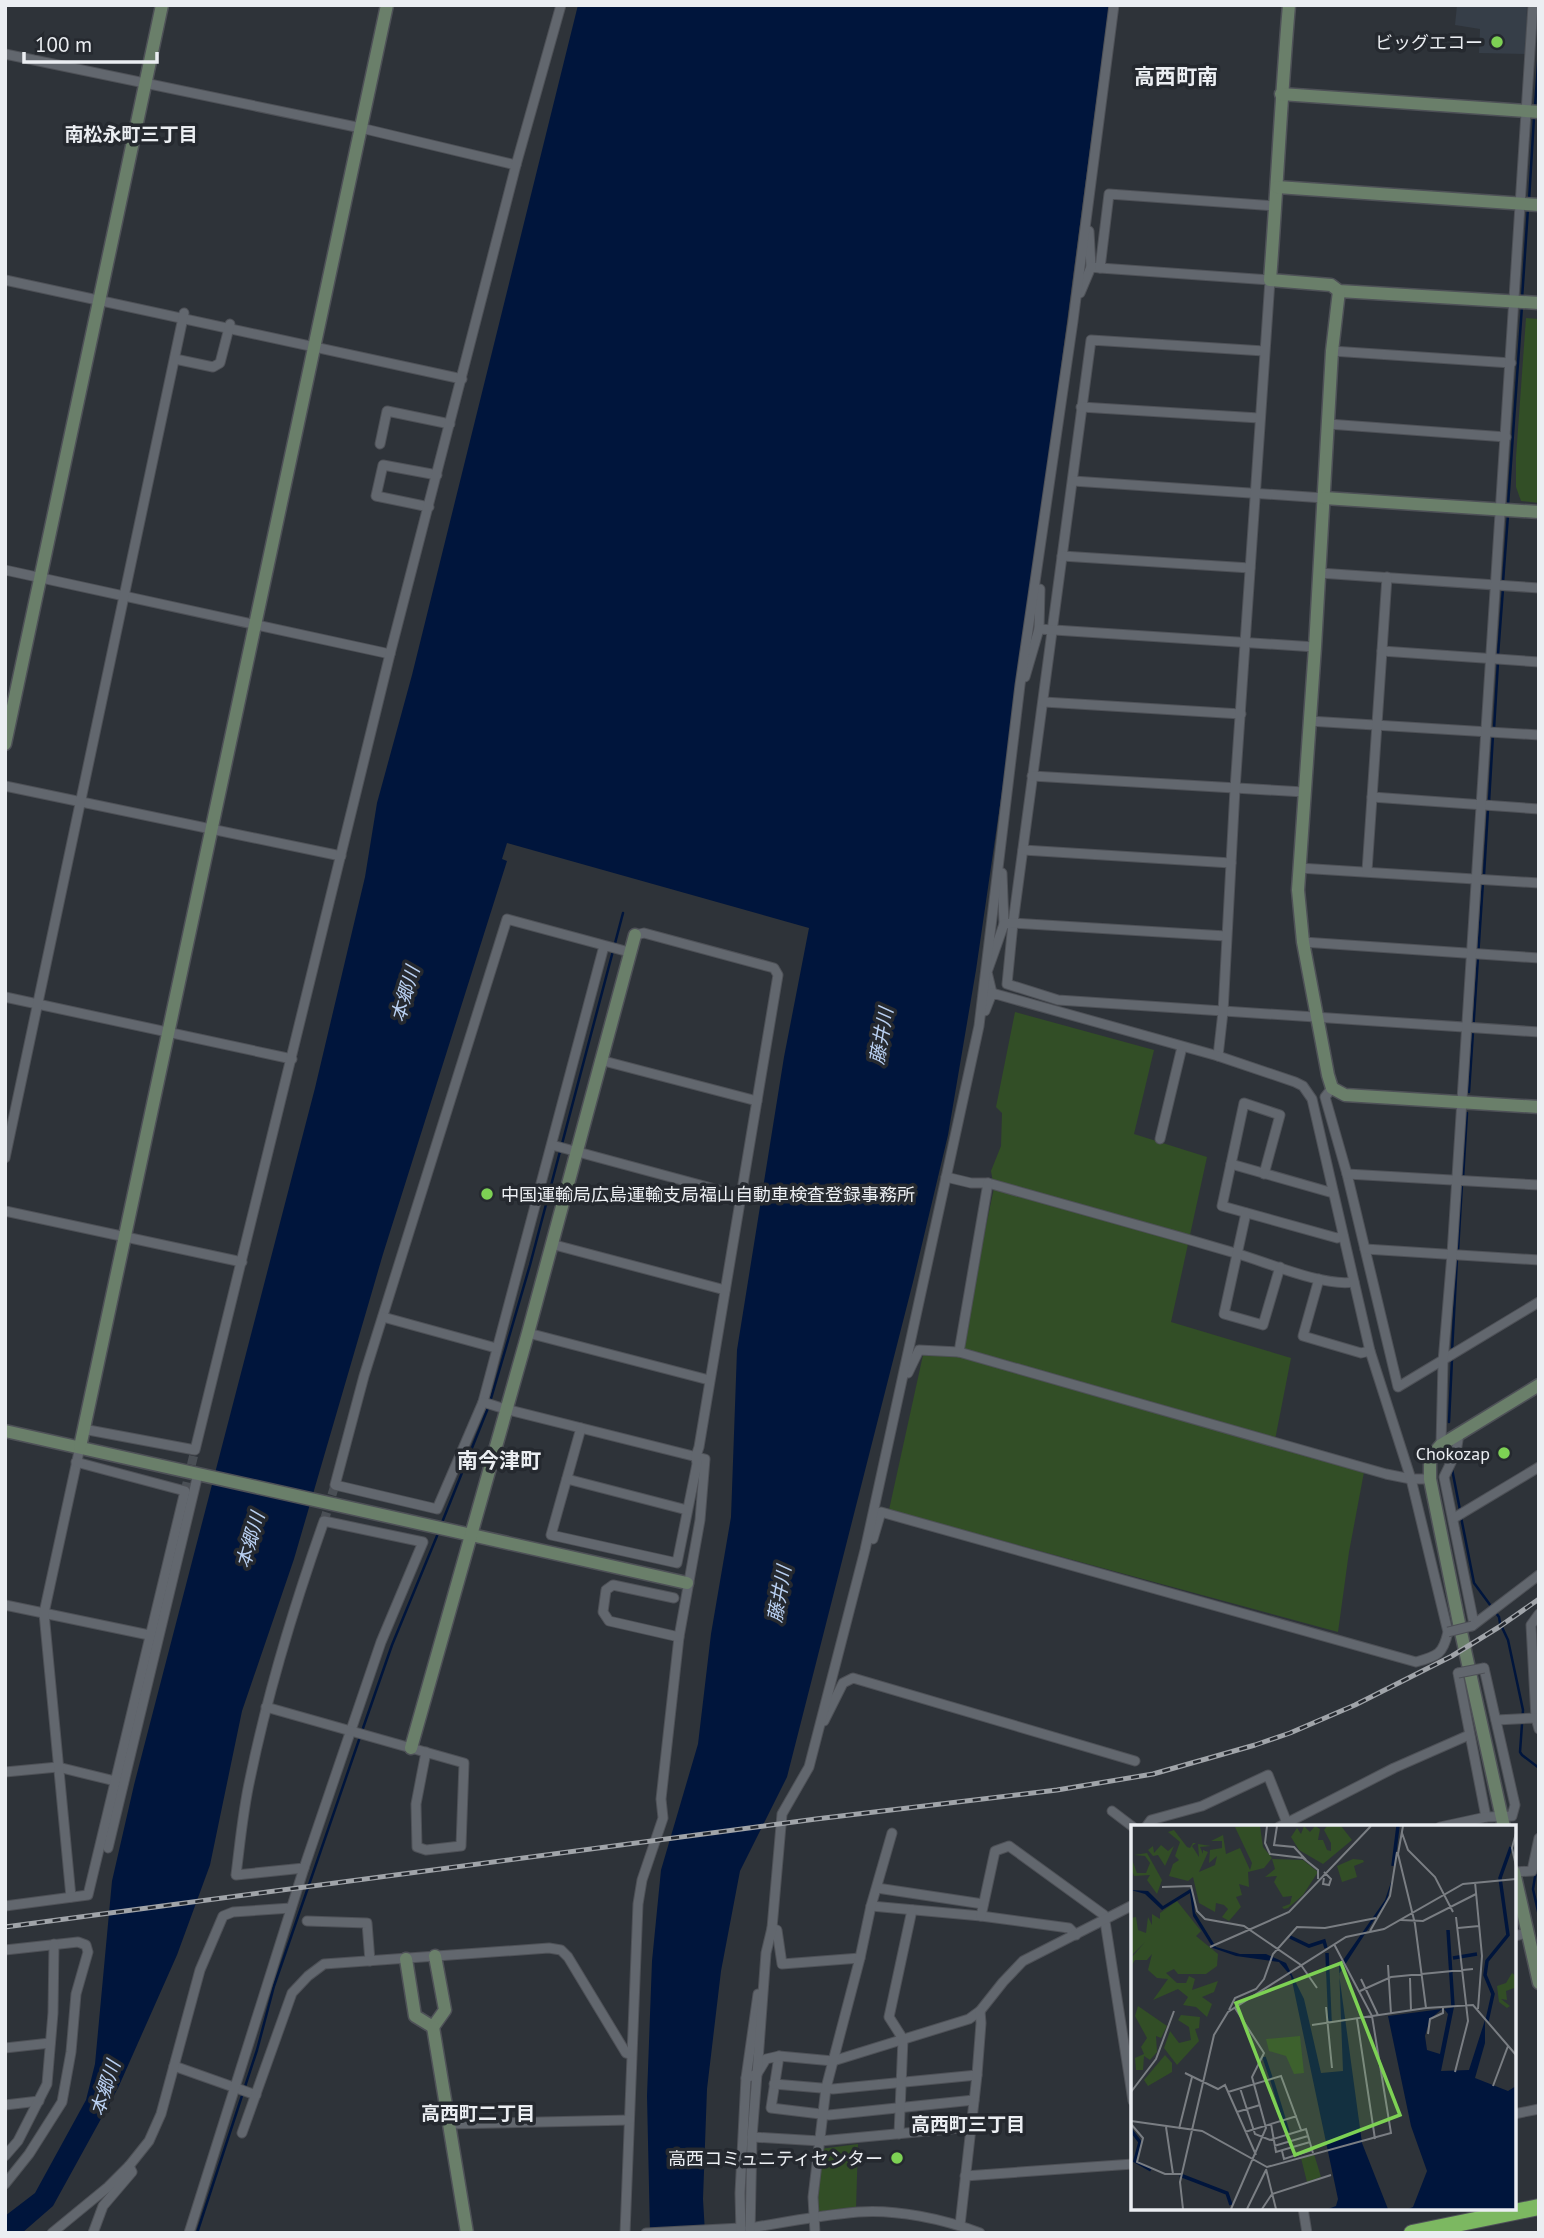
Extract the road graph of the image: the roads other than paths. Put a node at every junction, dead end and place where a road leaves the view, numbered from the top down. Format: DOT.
graph roads {
  1 [pos="162,5"];
  2 [pos="387,5"];
  3 [pos="561,5"];
  4 [pos="1114,5"];
  5 [pos="1289,5"];
  6 [pos="1534,5"];
  7 [pos="5,54"];
  8 [pos="146,83"];
  9 [pos="1281,94"];
  10 [pos="1532,111"];
  11 [pos="361,128"];
  12 [pos="516,165"];
  13 [pos="1278,187"];
  14 [pos="1530,204"];
  15 [pos="1276,206"];
  16 [pos="1086,219"];
  17 [pos="1096,268"];
  18 [pos="5,280"];
  19 [pos="1270,280"];
  20 [pos="1339,291"];
  21 [pos="99,301"];
  22 [pos="1524,302"];
  23 [pos="184,316"];
  24 [pos="1073,321"];
  25 [pos="229,325"];
  26 [pos="313,347"];
  27 [pos="1264,351"];
  28 [pos="1332,351"];
  29 [pos="175,359"];
  30 [pos="1511,363"];
  31 [pos="462,379"];
  32 [pos="1081,407"];
  33 [pos="1259,418"];
  34 [pos="450,424"];
  35 [pos="1328,424"];
  36 [pos="1506,437"];
  37 [pos="380,444"];
  38 [pos="437,475"];
  39 [pos="1073,481"];
  40 [pos="1255,493"];
  41 [pos="1324,498"];
  42 [pos="429,506"];
  43 [pos="1506,510"];
  44 [pos="1539,512"];
  45 [pos="1062,556"];
  46 [pos="1250,568"];
  47 [pos="5,570"];
  48 [pos="1038,571"];
  49 [pos="1319,573"];
  50 [pos="41,577"];
  51 [pos="1387,578"];
  52 [pos="1501,585"];
  53 [pos="1539,588"];
  54 [pos="125,595"];
  55 [pos="256,623"];
  56 [pos="1039,629"];
  57 [pos="1052,630"];
  58 [pos="1246,642"];
  59 [pos="1315,647"];
  60 [pos="1382,651"];
  61 [pos="390,654"];
  62 [pos="1495,659"];
  63 [pos="1539,662"];
  64 [pos="1020,685"];
  65 [pos="1044,702"];
  66 [pos="1241,714"];
  67 [pos="1309,721"];
  68 [pos="1377,725"];
  69 [pos="1491,731"];
  70 [pos="1539,735"];
  71 [pos="5,744"];
  72 [pos="1032,776"];
  73 [pos="5,786"];
  74 [pos="1235,789"];
  75 [pos="1304,792"];
  76 [pos="1372,797"];
  77 [pos="81,802"];
  78 [pos="1486,805"];
  79 [pos="1539,809"];
  80 [pos="212,830"];
  81 [pos="1023,850"];
  82 [pos="341,856"];
  83 [pos="1231,863"];
  84 [pos="1299,868"];
  85 [pos="1367,871"];
  86 [pos="998,872"];
  87 [pos="1481,879"];
  88 [pos="1539,883"];
  89 [pos="1009,924"];
  90 [pos="635,935"];
  91 [pos="1226,936"];
  92 [pos="1303,942"];
  93 [pos="604,946"];
  94 [pos="629,952"];
  95 [pos="1476,953"];
  96 [pos="1539,958"];
  97 [pos="986,972"];
  98 [pos="992,993"];
  99 [pos="5,998"];
  100 [pos="38,1004"];
  101 [pos="1223,1012"];
  102 [pos="1317,1017"];
  103 [pos="979,1026"];
  104 [pos="1472,1027"];
  105 [pos="1539,1031"];
  106 [pos="169,1033"];
  107 [pos="1182,1048"];
  108 [pos="1218,1056"];
  109 [pos="292,1059"];
  110 [pos="600,1060"];
  111 [pos="1329,1092"];
  112 [pos="1312,1099"];
  113 [pos="757,1101"];
  114 [pos="1462,1103"];
  115 [pos="1539,1107"];
  116 [pos="1160,1139"];
  117 [pos="552,1145"];
  118 [pos="572,1150"];
  119 [pos="5,1158"];
  120 [pos="1231,1164"];
  121 [pos="1264,1174"];
  122 [pos="1347,1174"];
  123 [pos="946,1177"];
  124 [pos="1461,1180"];
  125 [pos="988,1183"];
  126 [pos="1539,1185"];
  127 [pos="1333,1193"];
  128 [pos="741,1196"];
  129 [pos="5,1211"];
  130 [pos="1246,1213"];
  131 [pos="1343,1236"];
  132 [pos="125,1238"];
  133 [pos="551,1244"];
  134 [pos="1365,1249"];
  135 [pos="1237,1253"];
  136 [pos="1456,1255"];
  137 [pos="1539,1261"];
  138 [pos="242,1262"];
  139 [pos="1280,1267"];
  140 [pos="1319,1279"];
  141 [pos="1354,1282"];
  142 [pos="725,1290"];
  143 [pos="1539,1302"];
  144 [pos="383,1318"];
  145 [pos="528,1333"];
  146 [pos="496,1348"];
  147 [pos="1370,1351"];
  148 [pos="958,1352"];
  149 [pos="1449,1357"];
  150 [pos="709,1380"];
  151 [pos="1539,1385"];
  152 [pos="901,1386"];
  153 [pos="483,1402"];
  154 [pos="502,1408"];
  155 [pos="581,1428"];
  156 [pos="83,1429"];
  157 [pos="5,1431"];
  158 [pos="1459,1434"];
  159 [pos="1441,1445"];
  160 [pos="80,1447"];
  161 [pos="696,1456"];
  162 [pos="76,1462"];
  163 [pos="1539,1467"];
  164 [pos="200,1474"];
  165 [pos="568,1479"];
  166 [pos="1411,1479"];
  167 [pos="1430,1479"];
  168 [pos="687,1510"];
  169 [pos="1460,1515"];
  170 [pos="471,1534"];
  171 [pos="865,1550"];
  172 [pos="1539,1575"];
  173 [pos="687,1583"];
  174 [pos="674,1598"];
  175 [pos="5,1605"];
  176 [pos="44,1613"];
  177 [pos="1539,1614"];
  178 [pos="1473,1625"];
  179 [pos="1448,1632"];
  180 [pos="149,1635"];
  181 [pos="679,1637"];
  182 [pos="266,1707"];
  183 [pos="1527,1718"];
  184 [pos="1496,1720"];
  185 [pos="1539,1729"];
  186 [pos="351,1732"];
  187 [pos="1469,1735"];
  188 [pos="815,1742"];
  189 [pos="411,1748"];
  190 [pos="426,1752"];
  191 [pos="1135,1761"];
  192 [pos="58,1767"];
  193 [pos="5,1772"];
  194 [pos="115,1781"];
  195 [pos="1112,1811"];
  196 [pos="1486,1816"];
  197 [pos="1503,1822"];
  198 [pos="1131,1825"];
  199 [pos="1147,1825"];
  200 [pos="1283,1825"];
  201 [pos="1448,1825"];
  202 [pos="892,1833"];
  203 [pos="1539,1838"];
  204 [pos="108,1848"];
  205 [pos="304,1868"];
  206 [pos="1516,1872"];
  207 [pos="1516,1881"];
  208 [pos="877,1888"];
  209 [pos="71,1897"];
  210 [pos="984,1904"];
  211 [pos="5,1906"];
  212 [pos="871,1906"];
  213 [pos="1131,1906"];
  214 [pos="291,1908"];
  215 [pos="912,1910"];
  216 [pos="981,1916"];
  217 [pos="307,1921"];
  218 [pos="1104,1921"];
  219 [pos="772,1928"];
  220 [pos="1528,1933"];
  221 [pos="1076,1935"];
  222 [pos="1516,1936"];
  223 [pos="54,1944"];
  224 [pos="1535,1946"];
  225 [pos="5,1950"];
  226 [pos="766,1953"];
  227 [pos="435,1956"];
  228 [pos="860,1958"];
  229 [pos="406,1959"];
  230 [pos="370,1961"];
  231 [pos="1539,1983"];
  232 [pos="980,2011"];
  233 [pos="433,2027"];
  234 [pos="902,2039"];
  235 [pos="51,2043"];
  236 [pos="5,2048"];
  237 [pos="631,2054"];
  238 [pos="779,2056"];
  239 [pos="833,2061"];
  240 [pos="174,2066"];
  241 [pos="757,2074"];
  242 [pos="977,2075"];
  243 [pos="746,2078"];
  244 [pos="902,2083"];
  245 [pos="774,2084"];
  246 [pos="236,2087"];
  247 [pos="826,2088"];
  248 [pos="1131,2089"];
  249 [pos="256,2095"];
  250 [pos="974,2100"];
  251 [pos="39,2101"];
  252 [pos="5,2105"];
  253 [pos="900,2107"];
  254 [pos="1539,2109"];
  255 [pos="1516,2114"];
  256 [pos="823,2115"];
  257 [pos="629,2120"];
  258 [pos="448,2124"];
  259 [pos="971,2127"];
  260 [pos="242,2133"];
  261 [pos="899,2134"];
  262 [pos="752,2137"];
  263 [pos="820,2141"];
  264 [pos="5,2156"];
  265 [pos="1131,2164"];
  266 [pos="129,2166"];
  267 [pos="965,2176"];
  268 [pos="5,2184"];
  269 [pos="1539,2207"];
  270 [pos="1303,2210"];
  271 [pos="814,2218"];
  272 [pos="960,2225"];
  273 [pos="746,2231"];
  274 [pos="52,2233"];
  275 [pos="93,2233"];
  276 [pos="190,2233"];
  277 [pos="467,2233"];
  278 [pos="625,2233"];
  279 [pos="646,2233"];
  280 [pos="815,2233"];
  281 [pos="980,2233"];
  282 [pos="1307,2233"];
  283 [pos="1412,2233"];
  1 -- 8 [label="street"];
  2 -- 11 [label="street"];
  3 -- 12 [label="street"];
  4 -- 16 [label="street"];
  5 -- 9 [label="street"];
  6 -- 10 [label="street"];
  7 -- 8 [label="street"];
  8 -- 11 [label="street"];
  8 -- 21 [label="street"];
  9 -- 10 [label="street"];
  9 -- 13 [label="street"];
  10 -- 14 [label="street"];
  11 -- 12 [label="street"];
  11 -- 26 [label="street"];
  12 -- 31 [label="street"];
  13 -- 14 [label="street"];
  13 -- 15 [label="street"];
  14 -- 22 [label="street"];
  15 -- 17 [label="street"];
  15 -- 19 [label="street"];
  16 -- 17 [label="street"];
  16 -- 24 [label="street"];
  17 -- 19 [label="street"];
  17 -- 24 [label="street"];
  18 -- 21 [label="street"];
  19 -- 20 [label="street"];
  19 -- 27 [label="street"];
  20 -- 22 [label="street"];
  20 -- 28 [label="street"];
  21 -- 23 [label="street"];
  21 -- 50 [label="street"];
  22 -- 30 [label="street"];
  23 -- 25 [label="street"];
  23 -- 29 [label="street"];
  24 -- 48 [label="street"];
  25 -- 26 [label="street"];
  25 -- 29 [label="street"];
  26 -- 31 [label="street"];
  26 -- 55 [label="street"];
  27 -- 32 [label="street"];
  27 -- 33 [label="street"];
  28 -- 30 [label="street"];
  28 -- 35 [label="street"];
  29 -- 54 [label="street"];
  30 -- 36 [label="street"];
  31 -- 34 [label="street"];
  32 -- 33 [label="street"];
  32 -- 39 [label="street"];
  33 -- 40 [label="street"];
  34 -- 37 [label="street"];
  34 -- 38 [label="street"];
  35 -- 36 [label="street"];
  35 -- 41 [label="street"];
  36 -- 43 [label="street"];
  38 -- 42 [label="street"];
  38 -- 42 [label="street"];
  39 -- 40 [label="street"];
  39 -- 45 [label="street"];
  40 -- 41 [label="street"];
  40 -- 46 [label="street"];
  41 -- 43 [label="street"];
  41 -- 49 [label="street"];
  42 -- 61 [label="street"];
  43 -- 44 [label="street"];
  43 -- 52 [label="street"];
  45 -- 46 [label="street"];
  45 -- 57 [label="street"];
  46 -- 58 [label="street"];
  47 -- 50 [label="street"];
  48 -- 56 [label="street"];
  48 -- 64 [label="street"];
  49 -- 51 [label="street"];
  49 -- 59 [label="street"];
  50 -- 54 [label="street"];
  50 -- 71 [label="street"];
  51 -- 52 [label="street"];
  51 -- 60 [label="street"];
  52 -- 53 [label="street"];
  52 -- 62 [label="street"];
  54 -- 55 [label="street"];
  54 -- 77 [label="street"];
  55 -- 61 [label="street"];
  55 -- 80 [label="street"];
  56 -- 57 [label="street"];
  56 -- 64 [label="street"];
  57 -- 58 [label="street"];
  57 -- 65 [label="street"];
  58 -- 59 [label="street"];
  58 -- 66 [label="street"];
  59 -- 67 [label="street"];
  60 -- 62 [label="street"];
  60 -- 68 [label="street"];
  61 -- 82 [label="street"];
  62 -- 63 [label="street"];
  62 -- 69 [label="street"];
  64 -- 86 [label="street"];
  65 -- 66 [label="street"];
  65 -- 72 [label="street"];
  66 -- 74 [label="street"];
  67 -- 68 [label="street"];
  67 -- 75 [label="street"];
  68 -- 69 [label="street"];
  68 -- 76 [label="street"];
  69 -- 70 [label="street"];
  69 -- 78 [label="street"];
  72 -- 74 [label="street"];
  72 -- 81 [label="street"];
  73 -- 77 [label="street"];
  74 -- 75 [label="street"];
  74 -- 83 [label="street"];
  75 -- 84 [label="street"];
  76 -- 78 [label="street"];
  76 -- 85 [label="street"];
  77 -- 80 [label="street"];
  77 -- 100 [label="street"];
  78 -- 79 [label="street"];
  78 -- 87 [label="street"];
  80 -- 82 [label="street"];
  80 -- 106 [label="street"];
  81 -- 83 [label="street"];
  81 -- 89 [label="street"];
  82 -- 109 [label="street"];
  83 -- 91 [label="street"];
  84 -- 85 [label="street"];
  84 -- 92 [label="street"];
  85 -- 87 [label="street"];
  86 -- 89 [label="street"];
  86 -- 97 [label="street"];
  87 -- 88 [label="street"];
  87 -- 95 [label="street"];
  89 -- 91 [label="street"];
  89 -- 97 [label="street"];
  89 -- 101 [label="street"];
  90 -- 94 [label="street"];
  90 -- 113 [label="street"];
  91 -- 101 [label="street"];
  92 -- 95 [label="street"];
  92 -- 102 [label="street"];
  93 -- 94 [label="street"];
  93 -- 117 [label="street"];
  93 -- 144 [label="street"];
  94 -- 110 [label="street"];
  95 -- 96 [label="street"];
  95 -- 104 [label="street"];
  97 -- 98 [label="street"];
  97 -- 103 [label="street"];
  98 -- 103 [label="street"];
  98 -- 107 [label="street"];
  99 -- 100 [label="street"];
  100 -- 106 [label="street"];
  100 -- 119 [label="street"];
  101 -- 102 [label="street"];
  101 -- 108 [label="street"];
  102 -- 104 [label="street"];
  102 -- 111 [label="street"];
  103 -- 123 [label="street"];
  104 -- 105 [label="street"];
  104 -- 114 [label="street"];
  106 -- 109 [label="street"];
  106 -- 132 [label="street"];
  107 -- 108 [label="street"];
  107 -- 116 [label="street"];
  108 -- 112 [label="street"];
  109 -- 138 [label="street"];
  110 -- 113 [label="street"];
  110 -- 118 [label="street"];
  111 -- 112 [label="street"];
  111 -- 114 [label="street"];
  111 -- 122 [label="street"];
  112 -- 127 [label="street"];
  113 -- 128 [label="street"];
  114 -- 115 [label="street"];
  114 -- 124 [label="street"];
  117 -- 118 [label="street"];
  117 -- 146 [label="street"];
  118 -- 128 [label="street"];
  118 -- 133 [label="street"];
  120 -- 121 [label="street"];
  120 -- 121 [label="street"];
  120 -- 130 [label="street"];
  121 -- 127 [label="street"];
  122 -- 124 [label="street"];
  122 -- 134 [label="street"];
  123 -- 125 [label="street"];
  123 -- 152 [label="street"];
  124 -- 126 [label="street"];
  124 -- 136 [label="street"];
  125 -- 135 [label="street"];
  125 -- 148 [label="street"];
  127 -- 131 [label="street"];
  128 -- 142 [label="street"];
  129 -- 132 [label="street"];
  130 -- 131 [label="street"];
  130 -- 135 [label="street"];
  131 -- 141 [label="street"];
  132 -- 138 [label="street"];
  132 -- 156 [label="street"];
  133 -- 142 [label="street"];
  133 -- 145 [label="street"];
  134 -- 136 [label="street"];
  134 -- 149 [label="street"];
  135 -- 139 [label="street"];
  135 -- 139 [label="street"];
  136 -- 137 [label="street"];
  136 -- 149 [label="street"];
  138 -- 156 [label="street"];
  139 -- 140 [label="street"];
  140 -- 141 [label="street"];
  140 -- 147 [label="street"];
  141 -- 147 [label="street"];
  142 -- 150 [label="street"];
  143 -- 149 [label="street"];
  144 -- 146 [label="street"];
  144 -- 153 [label="street"];
  145 -- 150 [label="street"];
  145 -- 154 [label="street"];
  146 -- 153 [label="street"];
  147 -- 166 [label="street"];
  148 -- 152 [label="street"];
  148 -- 166 [label="street"];
  149 -- 159 [label="street"];
  150 -- 161 [label="street"];
  151 -- 158 [label="street"];
  152 -- 171 [label="street"];
  153 -- 154 [label="street"];
  154 -- 155 [label="street"];
  154 -- 170 [label="street"];
  155 -- 161 [label="street"];
  155 -- 165 [label="street"];
  156 -- 160 [label="street"];
  157 -- 160 [label="street"];
  158 -- 159 [label="street"];
  158 -- 169 [label="street"];
  159 -- 167 [label="street"];
  160 -- 162 [label="street"];
  160 -- 164 [label="street"];
  161 -- 168 [label="street"];
  161 -- 173 [label="street"];
  162 -- 176 [label="street"];
  162 -- 180 [label="street"];
  163 -- 169 [label="street"];
  164 -- 170 [label="street"];
  164 -- 204 [label="street"];
  165 -- 168 [label="street"];
  165 -- 168 [label="street"];
  166 -- 167 [label="street"];
  166 -- 179 [label="street"];
  167 -- 197 [label="street"];
  169 -- 178 [label="street"];
  170 -- 173 [label="street"];
  170 -- 189 [label="street"];
  171 -- 179 [label="street"];
  171 -- 188 [label="street"];
  172 -- 178 [label="street"];
  173 -- 181 [label="street"];
  174 -- 181 [label="street"];
  175 -- 176 [label="street"];
  176 -- 180 [label="street"];
  176 -- 192 [label="street"];
  177 -- 183 [label="street"];
  178 -- 179 [label="street, bridge"];
  180 -- 194 [label="street"];
  181 -- 237 [label="street"];
  182 -- 186 [label="street"];
  182 -- 186 [label="street"];
  182 -- 205 [label="street"];
  183 -- 184 [label="street"];
  183 -- 185 [label="street"];
  184 -- 187 [label="street, bridge"];
  184 -- 197 [label="street"];
  186 -- 189 [label="street"];
  186 -- 205 [label="street"];
  187 -- 196 [label="street"];
  187 -- 200 [label="street"];
  188 -- 191 [label="street"];
  188 -- 219 [label="street"];
  189 -- 190 [label="street"];
  190 -- 190 [label="street"];
  192 -- 193 [label="street"];
  192 -- 194 [label="street"];
  192 -- 209 [label="street"];
  194 -- 209 [label="street"];
  195 -- 198 [label="street"];
  196 -- 197 [label="street"];
  196 -- 201 [label="street"];
  199 -- 200 [label="street"];
  202 -- 208 [label="street"];
  203 -- 206 [label="street"];
  205 -- 214 [label="street"];
  207 -- 220 [label="street"];
  208 -- 210 [label="street"];
  208 -- 212 [label="street"];
  209 -- 211 [label="street"];
  210 -- 216 [label="street"];
  210 -- 218 [label="street"];
  212 -- 215 [label="street"];
  212 -- 228 [label="street"];
  213 -- 218 [label="street"];
  214 -- 240 [label="street"];
  214 -- 246 [label="street"];
  215 -- 216 [label="street"];
  215 -- 234 [label="street"];
  216 -- 221 [label="street"];
  217 -- 230 [label="street"];
  218 -- 221 [label="street"];
  218 -- 248 [label="street"];
  219 -- 226 [label="street"];
  219 -- 228 [label="street"];
  220 -- 222 [label="street"];
  220 -- 224 [label="street"];
  221 -- 232 [label="street"];
  223 -- 225 [label="street"];
  223 -- 235 [label="street"];
  223 -- 268 [label="street"];
  224 -- 231 [label="street"];
  226 -- 241 [label="street"];
  226 -- 243 [label="street"];
  227 -- 229 [label="street"];
  227 -- 233 [label="street"];
  227 -- 237 [label="street"];
  228 -- 239 [label="street"];
  229 -- 230 [label="street"];
  229 -- 233 [label="street"];
  230 -- 249 [label="street"];
  232 -- 234 [label="street"];
  232 -- 242 [label="street"];
  233 -- 258 [label="street"];
  234 -- 239 [label="street"];
  234 -- 244 [label="street"];
  235 -- 236 [label="street"];
  235 -- 251 [label="street"];
  237 -- 257 [label="street"];
  238 -- 239 [label="street"];
  238 -- 241 [label="street"];
  238 -- 245 [label="street"];
  239 -- 247 [label="street"];
  240 -- 246 [label="street"];
  240 -- 266 [label="street"];
  241 -- 243 [label="street"];
  241 -- 262 [label="street"];
  242 -- 244 [label="street"];
  242 -- 250 [label="street"];
  243 -- 273 [label="street"];
  244 -- 247 [label="street"];
  244 -- 253 [label="street"];
  245 -- 247 [label="street"];
  245 -- 256 [label="street"];
  246 -- 249 [label="street"];
  246 -- 276 [label="street"];
  247 -- 256 [label="street"];
  249 -- 260 [label="street"];
  250 -- 253 [label="street"];
  250 -- 259 [label="street"];
  251 -- 252 [label="street"];
  251 -- 264 [label="street"];
  253 -- 256 [label="street"];
  253 -- 261 [label="street"];
  254 -- 255 [label="street"];
  256 -- 263 [label="street"];
  257 -- 258 [label="street"];
  257 -- 278 [label="street"];
  258 -- 277 [label="street"];
  259 -- 261 [label="street"];
  259 -- 267 [label="street"];
  261 -- 263 [label="street"];
  262 -- 263 [label="street"];
  262 -- 273 [label="street"];
  263 -- 271 [label="street"];
  265 -- 267 [label="street"];
  266 -- 274 [label="street"];
  266 -- 275 [label="street"];
  267 -- 272 [label="street"];
  269 -- 283 [label="highway"];
  270 -- 282 [label="street"];
  271 -- 272 [label="street"];
  271 -- 273 [label="street"];
  271 -- 280 [label="street"];
  272 -- 281 [label="street"];
  273 -- 279 [label="street"];
}
